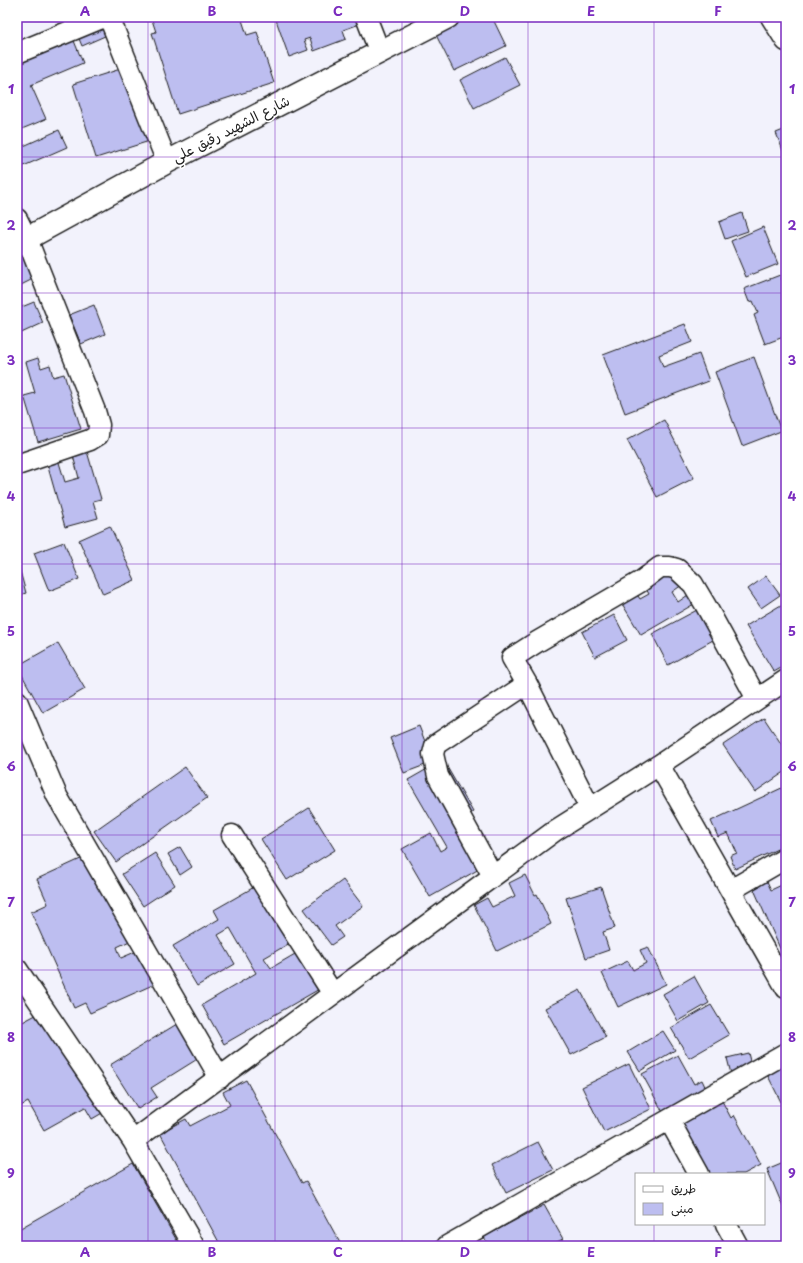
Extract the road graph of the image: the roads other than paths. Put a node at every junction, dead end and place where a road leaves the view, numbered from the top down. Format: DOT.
graph roads {
  1 [pos="104,17"];
  2 [pos="109,17"];
  3 [pos="366,17"];
  4 [pos="448,17"];
  5 [pos="771,17"];
  6 [pos="786,40"];
  7 [pos="17,53"];
  8 [pos="380,53"];
  9 [pos="167,162"];
  10 [pos="17,219"];
  11 [pos="22,242"];
  12 [pos="17,465"];
  13 [pos="786,680"];
  14 [pos="527,684"];
  15 [pos="757,699"];
  16 [pos="17,701"];
  17 [pos="659,765"];
  18 [pos="590,808"];
  19 [pos="232,835"];
  20 [pos="786,858"];
  21 [pos="493,876"];
  22 [pos="731,890"];
  23 [pos="17,969"];
  24 [pos="786,988"];
  25 [pos="333,994"];
  26 [pos="786,1053"];
  27 [pos="220,1078"];
  28 [pos="669,1120"];
  29 [pos="133,1141"];
  30 [pos="698,1173"];
  31 [pos="727,1225"];
  32 [pos="459,1243"];
  33 [pos="194,1246"];
  34 [pos="738,1246"];
  1 -- 7 [label="street"];
  2 -- 9 [label="street"];
  3 -- 8 [label="street"];
  4 -- 8 [label="street, شارع الشهيد رقيق علي"];
  5 -- 6 [label="street"];
  8 -- 9 [label="street, شارع الشهيد رقيق علي"];
  9 -- 11 [label="street, شارع الشهيد رقيق علي"];
  10 -- 11 [label="street"];
  11 -- 12 [label="street"];
  13 -- 15 [label="street"];
  14 -- 15 [label="street"];
  14 -- 18 [label="street"];
  14 -- 21 [label="street"];
  15 -- 17 [label="street"];
  16 -- 27 [label="street"];
  17 -- 18 [label="street"];
  17 -- 22 [label="street"];
  18 -- 21 [label="street"];
  19 -- 25 [label="street"];
  20 -- 22 [label="street"];
  21 -- 25 [label="street"];
  22 -- 24 [label="street"];
  23 -- 29 [label="street"];
  25 -- 27 [label="street"];
  26 -- 28 [label="street"];
  27 -- 29 [label="street"];
  28 -- 30 [label="street"];
  28 -- 32 [label="street"];
  29 -- 33 [label="street"];
  31 -- 34 [label="street"];
}
